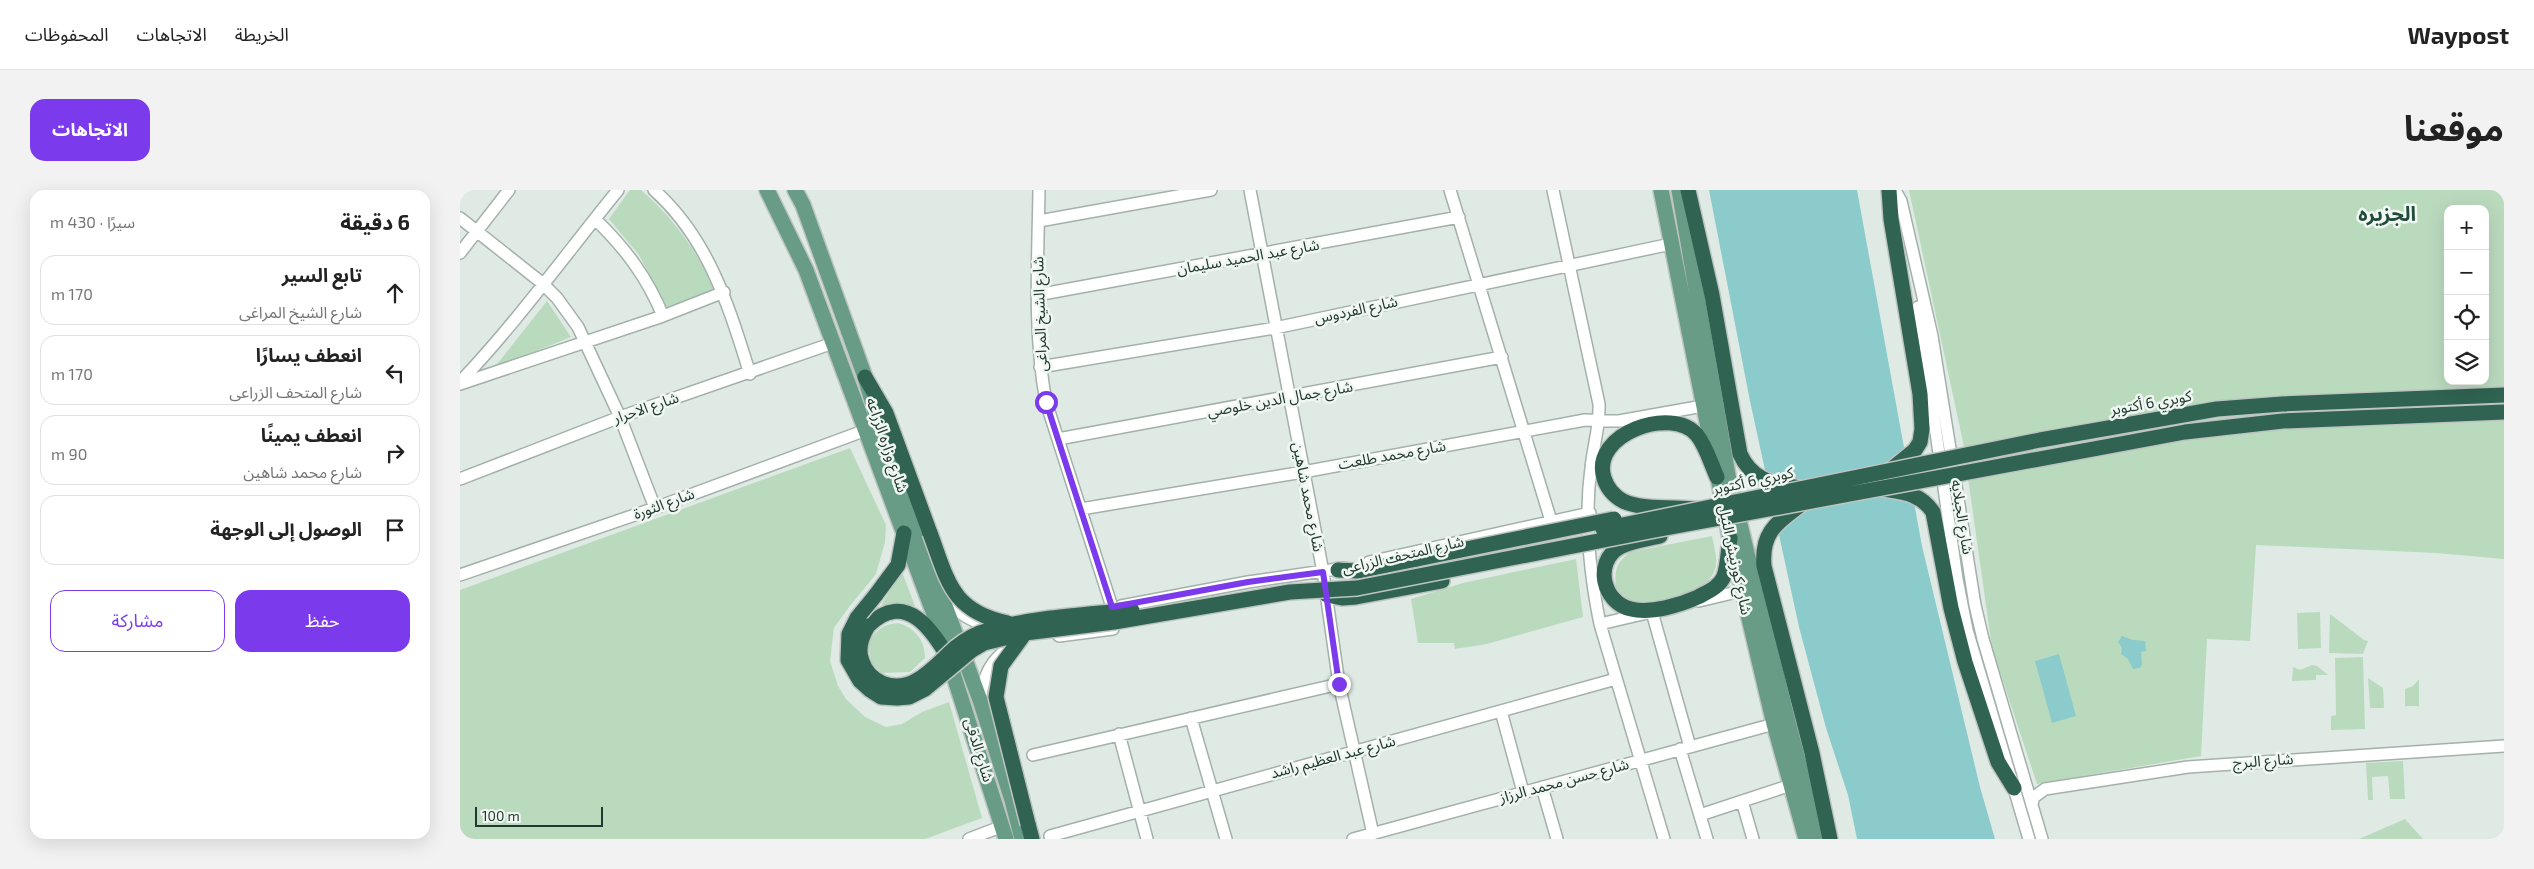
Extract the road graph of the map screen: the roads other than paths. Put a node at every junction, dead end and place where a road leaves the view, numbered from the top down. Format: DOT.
graph roads {
  1 [pos="509,190"];
  2 [pos="618,190"];
  3 [pos="654,190"];
  4 [pos="767,190"];
  5 [pos="795,190"];
  6 [pos="1039,190"];
  7 [pos="1211,190"];
  8 [pos="1250,190"];
  9 [pos="1450,190"];
  10 [pos="1553,190"];
  11 [pos="1661,190"];
  12 [pos="1679,190"];
  13 [pos="1688,190"];
  14 [pos="1893,191"];
  15 [pos="803,205"];
  16 [pos="1458,217"];
  17 [pos="460,218"];
  18 [pos="594,219"];
  19 [pos="1039,220"];
  20 [pos="788,229"];
  21 [pos="476,231"];
  22 [pos="1671,244"];
  23 [pos="460,253"];
  24 [pos="1261,255"];
  25 [pos="1569,265"];
  26 [pos="542,283"];
  27 [pos="1480,283"];
  28 [pos="724,292"];
  29 [pos="1037,295"];
  30 [pos="664,316"];
  31 [pos="1275,328"];
  32 [pos="587,342"];
  33 [pos="833,343"];
  34 [pos="1502,357"];
  35 [pos="1040,367"];
  36 [pos="750,374"];
  37 [pos="865,377"];
  38 [pos="460,383"];
  39 [pos="2504,395"];
  40 [pos="1288,398"];
  41 [pos="1703,406"];
  42 [pos="2504,412"];
  43 [pos="620,417"];
  44 [pos="1600,422"];
  45 [pos="866,430"];
  46 [pos="1523,431"];
  47 [pos="1058,439"];
  48 [pos="1889,471"];
  49 [pos="1303,472"];
  50 [pos="1718,476"];
  51 [pos="460,479"];
  52 [pos="1881,488"];
  53 [pos="1803,496"];
  54 [pos="655,508"];
  55 [pos="1081,509"];
  56 [pos="1590,513"];
  57 [pos="1672,515"];
  58 [pos="1701,515"];
  59 [pos="1551,521"];
  60 [pos="1655,530"];
  61 [pos="904,533"];
  62 [pos="1730,538"];
  63 [pos="1590,546"];
  64 [pos="1331,571"];
  65 [pos="460,575"];
  66 [pos="936,583"];
  67 [pos="1741,591"];
  68 [pos="1327,595"];
  69 [pos="1112,607"];
  70 [pos="1647,611"];
  71 [pos="1037,618"];
  72 [pos="1012,624"];
  73 [pos="1600,624"];
  74 [pos="1031,636"];
  75 [pos="951,662"];
  76 [pos="1616,679"];
  77 [pos="1339,684"];
  78 [pos="980,700"];
  79 [pos="1501,711"];
  80 [pos="1191,718"];
  81 [pos="1774,724"];
  82 [pos="1118,734"];
  83 [pos="2504,746"];
  84 [pos="1685,748"];
  85 [pos="1355,751"];
  86 [pos="1033,756"];
  87 [pos="1640,760"];
  88 [pos="1791,785"];
  89 [pos="1542,787"];
  90 [pos="2014,788"];
  91 [pos="1211,791"];
  92 [pos="1523,792"];
  93 [pos="1742,801"];
  94 [pos="2032,804"];
  95 [pos="1139,811"];
  96 [pos="1700,815"];
  97 [pos="1030,832"];
  98 [pos="1004,833"];
  99 [pos="1372,834"];
  100 [pos="1050,836"];
  101 [pos="969,839"];
  102 [pos="1022,839"];
  103 [pos="1147,839"];
  104 [pos="1226,839"];
  105 [pos="1353,839"];
  106 [pos="1557,839"];
  107 [pos="1664,839"];
  108 [pos="1707,839"];
  109 [pos="1753,839"];
  110 [pos="1806,839"];
  111 [pos="1820,839"];
  112 [pos="1830,839"];
  113 [pos="2029,839"];
  114 [pos="2042,839"];
  1 -- 21 [label="street"];
  2 -- 18 [label="street"];
  3 -- 28 [label="street"];
  4 -- 20 [label="main road, شارع وزاره الزراعه"];
  5 -- 15 [label="main road, شارع وزاره الزراعه"];
  6 -- 19 [label="street, شارع الشيخ المراغى"];
  7 -- 19 [label="street"];
  8 -- 24 [label="street, شارع محمد شاهين"];
  9 -- 16 [label="street"];
  10 -- 25 [label="street"];
  11 -- 22 [label="main road, شارع كورنيش النيل"];
  12 -- 111 [label="main road, شارع كورنيش النيل"];
  13 -- 53 [label="highway"];
  14 -- 48 [label="highway"];
  14 -- 90 [label="street, شارع الجبلايه"];
  14 -- 94 [label="street, شارع الجبلايه"];
  15 -- 20 [label="main road"];
  15 -- 37 [label="main road, شارع وزاره الزراعه"];
  16 -- 24 [label="street, شارع عبد الحميد سليمان"];
  16 -- 27 [label="street"];
  17 -- 21 [label="street"];
  18 -- 26 [label="street"];
  18 -- 30 [label="street"];
  19 -- 29 [label="street, شارع الشيخ المراغى"];
  20 -- 33 [label="main road, شارع وزاره الزراعه"];
  21 -- 23 [label="street"];
  21 -- 26 [label="street"];
  22 -- 25 [label="street, شارع الفردوس"];
  22 -- 41 [label="main road, شارع كورنيش النيل"];
  24 -- 29 [label="street, شارع عبد الحميد سليمان"];
  24 -- 31 [label="street, شارع محمد شاهين"];
  25 -- 27 [label="street, شارع الفردوس"];
  25 -- 44 [label="street"];
  26 -- 32 [label="street"];
  26 -- 38 [label="street"];
  27 -- 31 [label="street, شارع الفردوس"];
  27 -- 34 [label="street"];
  28 -- 30 [label="street"];
  28 -- 36 [label="street"];
  29 -- 35 [label="street, شارع الشيخ المراغى"];
  30 -- 32 [label="street"];
  31 -- 35 [label="street, شارع الفردوس"];
  31 -- 40 [label="street, شارع محمد شاهين"];
  32 -- 38 [label="street"];
  32 -- 43 [label="street"];
  33 -- 36 [label="street, شارع الاحرار"];
  33 -- 45 [label="main road, شارع وزاره الزراعه"];
  34 -- 40 [label="street, شارع جمال الدين خلوصي"];
  34 -- 46 [label="street"];
  35 -- 47 [label="street, شارع الشيخ المراغى"];
  36 -- 43 [label="street, شارع الاحرار"];
  37 -- 66 [label="main road, شارع وزاره الزراعه"];
  37 -- 72 [label="highway, bridge"];
  39 -- 48 [label="highway, كوبري 6 أكتوبر, bridge"];
  40 -- 47 [label="street, شارع جمال الدين خلوصي"];
  40 -- 49 [label="street, شارع محمد شاهين"];
  41 -- 44 [label="street, شارع محمد طلعت"];
  41 -- 50 [label="main road, شارع كورنيش النيل"];
  42 -- 52 [label="highway, كوبري 6 أكتوبر, bridge"];
  43 -- 51 [label="street, شارع الاحرار"];
  43 -- 54 [label="street"];
  44 -- 46 [label="street, شارع محمد طلعت"];
  44 -- 56 [label="street"];
  45 -- 54 [label="street, شارع الثورة"];
  45 -- 61 [label="main road, شارع وزاره الزراعه"];
  46 -- 49 [label="street, شارع محمد طلعت"];
  46 -- 59 [label="street"];
  47 -- 55 [label="street, شارع الشيخ المراغى"];
  48 -- 53 [label="highway, كوبري 6 أكتوبر, bridge"];
  49 -- 55 [label="street, شارع محمد طلعت"];
  49 -- 64 [label="street, شارع محمد شاهين"];
  50 -- 58 [label="highway, bridge"];
  50 -- 62 [label="main road, شارع كورنيش النيل"];
  52 -- 53 [label="highway, كوبري 6 أكتوبر, bridge"];
  52 -- 90 [label="highway"];
  53 -- 58 [label="highway, كوبري 6 أكتوبر, bridge"];
  53 -- 112 [label="highway"];
  54 -- 65 [label="street, شارع الثورة"];
  55 -- 69 [label="street, شارع الشيخ المراغى"];
  56 -- 59 [label="street, شارع المتحف الزراعى"];
  56 -- 63 [label="street"];
  57 -- 58 [label="highway, كوبري 6 أكتوبر, bridge"];
  57 -- 64 [label="highway, bridge"];
  57 -- 72 [label="highway, كوبري 6 أكتوبر, bridge"];
  58 -- 60 [label="highway, كوبري 6 أكتوبر, bridge"];
  58 -- 70 [label="highway, bridge"];
  59 -- 64 [label="street, شارع المتحف الزراعى"];
  60 -- 68 [label="highway, bridge"];
  60 -- 74 [label="highway, كوبري 6 أكتوبر, bridge"];
  61 -- 74 [label="highway, كوبري 6 أكتوبر, bridge"];
  61 -- 75 [label="main road, شارع وزاره الزراعه"];
  62 -- 67 [label="main road, شارع كورنيش النيل"];
  62 -- 70 [label="highway"];
  63 -- 68 [label="street, شارع المتحف الزراعى"];
  63 -- 73 [label="street"];
  64 -- 68 [label="street, شارع محمد شاهين"];
  64 -- 69 [label="street, شارع المتحف الزراعى"];
  66 -- 71 [label="street, شارع المتحف الزراعى"];
  66 -- 78 [label="main road, شارع وزاره الزراعه"];
  67 -- 70 [label="street"];
  67 -- 81 [label="main road, شارع كورنيش النيل"];
  68 -- 74 [label="street, شارع المتحف الزراعى"];
  68 -- 77 [label="street, شارع محمد شاهين"];
  69 -- 71 [label="street, شارع المتحف الزراعى"];
  70 -- 73 [label="street"];
  70 -- 84 [label="street"];
  71 -- 74 [label="street"];
  72 -- 75 [label="highway, bridge"];
  73 -- 76 [label="street"];
  74 -- 78 [label="street, شارع المتحف الزراعى"];
  74 -- 97 [label="highway, bridge"];
  75 -- 98 [label="main road, شارع الدقى"];
  76 -- 79 [label="street, شارع عبد العظيم راشد"];
  76 -- 87 [label="street"];
  77 -- 80 [label="street"];
  77 -- 85 [label="street, شارع محمد شاهين"];
  78 -- 102 [label="main road, شارع الدقى"];
  79 -- 85 [label="street, شارع عبد العظيم راشد"];
  79 -- 92 [label="street"];
  80 -- 82 [label="street"];
  80 -- 91 [label="street"];
  81 -- 84 [label="street, شارع حسن محمد الرزاز"];
  81 -- 88 [label="main road, شارع كورنيش النيل"];
  82 -- 86 [label="street"];
  82 -- 95 [label="street"];
  83 -- 94 [label="street, شارع البرج"];
  84 -- 87 [label="street, شارع حسن محمد الرزاز"];
  84 -- 96 [label="street"];
  85 -- 91 [label="street, شارع عبد العظيم راشد"];
  85 -- 99 [label="street, شارع محمد شاهين"];
  87 -- 89 [label="street, شارع حسن محمد الرزاز"];
  87 -- 107 [label="street"];
  88 -- 93 [label="street"];
  88 -- 110 [label="main road, شارع كورنيش النيل"];
  89 -- 92 [label="street, شارع حسن محمد الرزاز"];
  89 -- 106 [label="street"];
  90 -- 113 [label="street, شارع الجبلايه"];
  91 -- 95 [label="street, شارع عبد العظيم راشد"];
  91 -- 104 [label="street"];
  92 -- 99 [label="street, شارع حسن محمد الرزاز"];
  93 -- 96 [label="street"];
  93 -- 109 [label="street"];
  94 -- 114 [label="street, شارع الجبلايه"];
  95 -- 100 [label="street, شارع عبد العظيم راشد"];
  95 -- 103 [label="street"];
  96 -- 108 [label="street"];
  98 -- 101 [label="street"];
  99 -- 105 [label="street, شارع حسن محمد الرزاز"];
}
